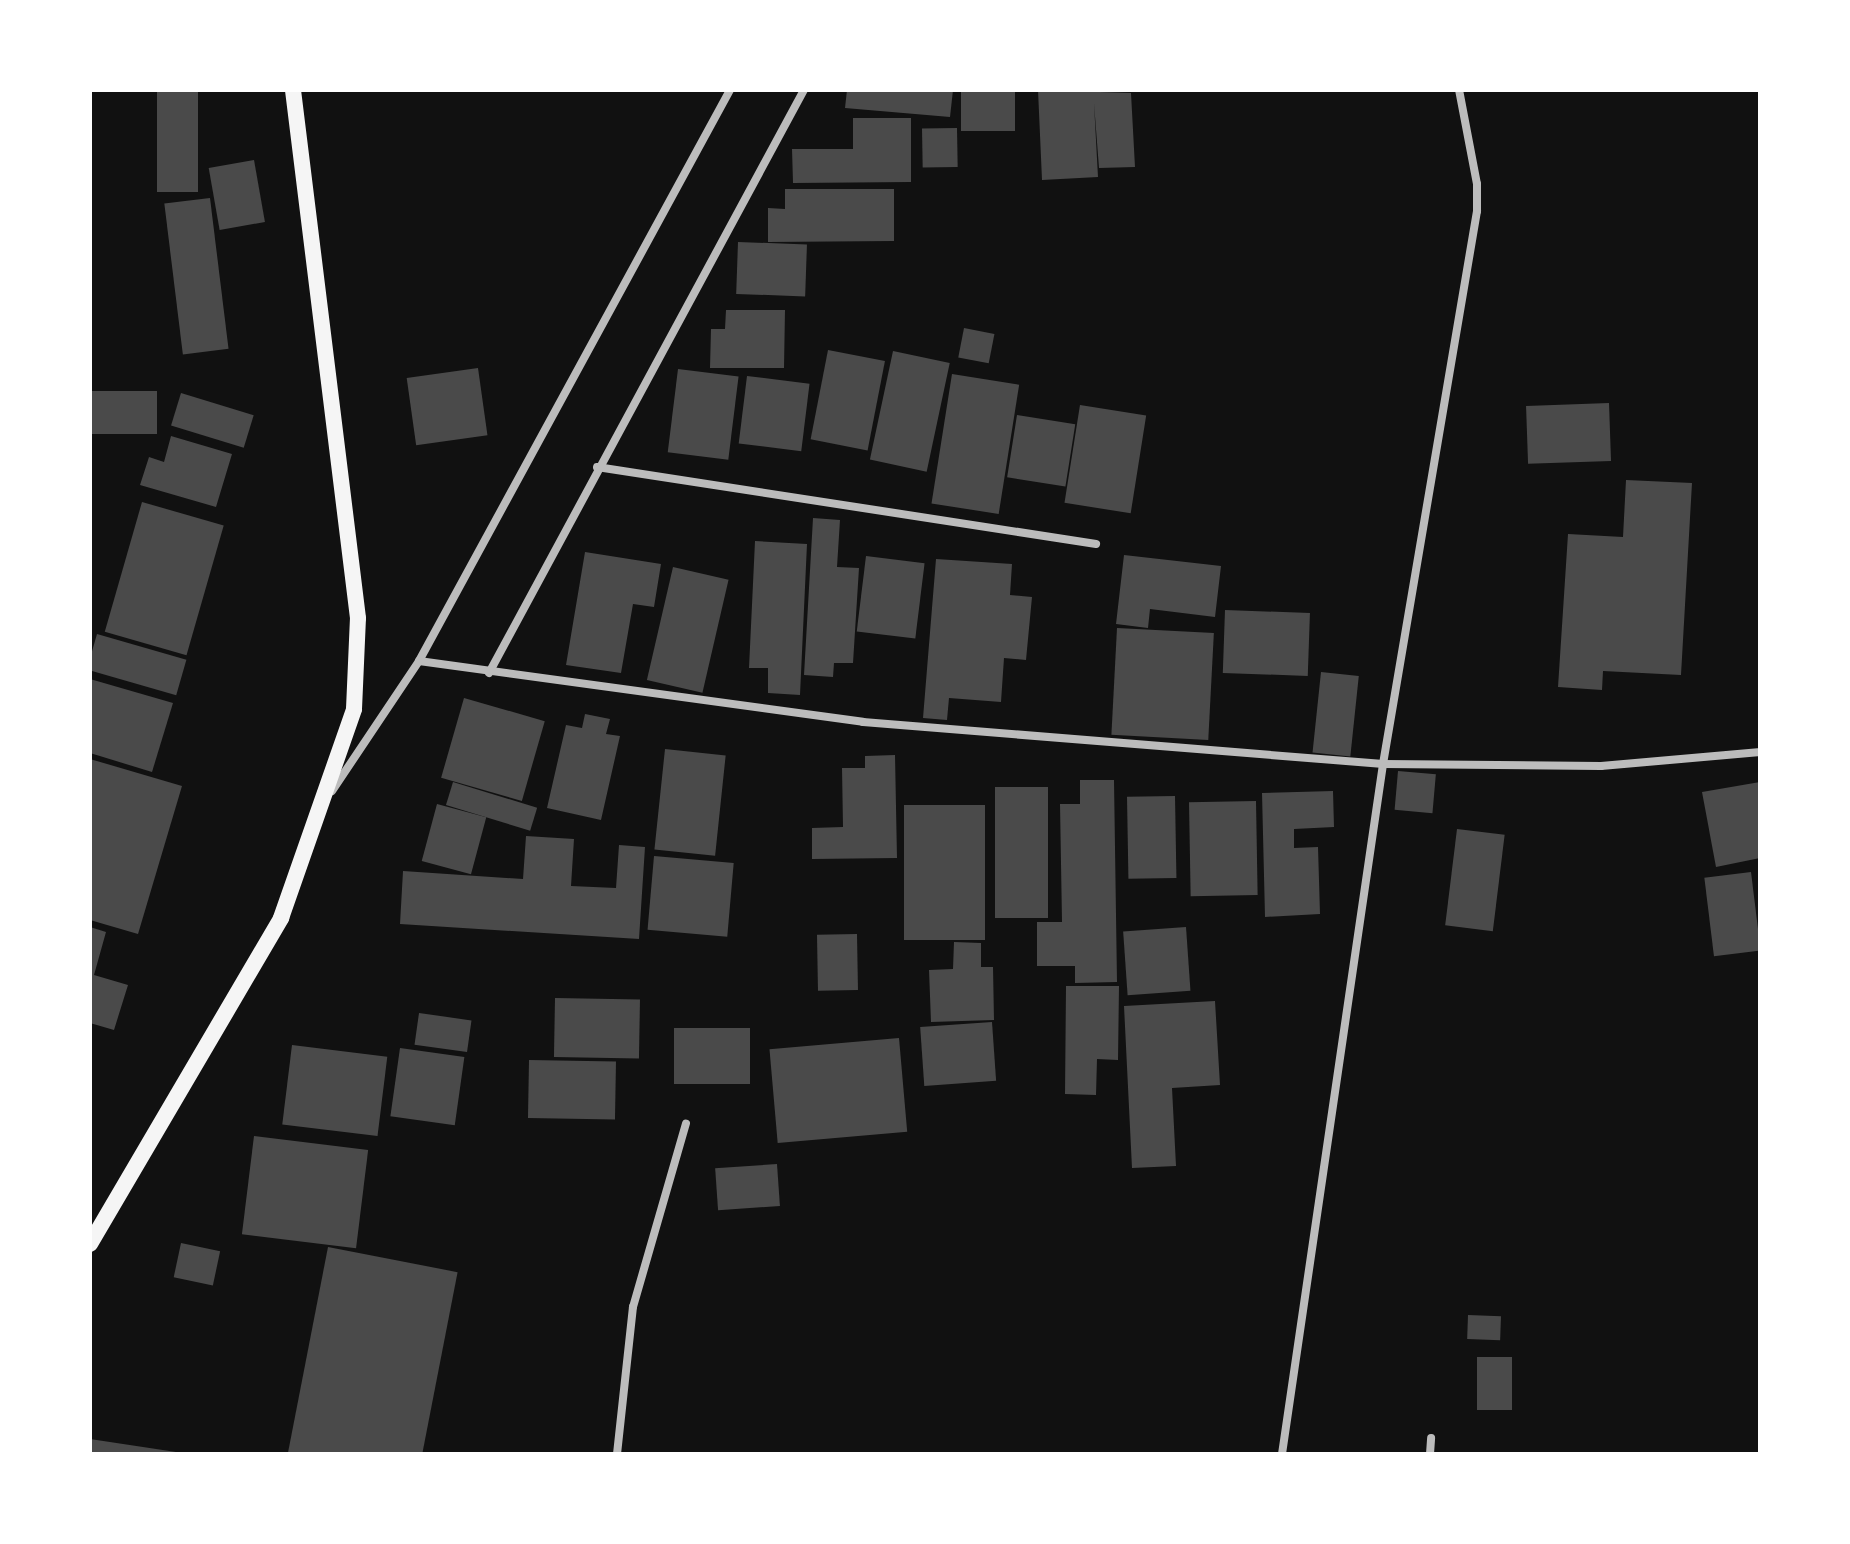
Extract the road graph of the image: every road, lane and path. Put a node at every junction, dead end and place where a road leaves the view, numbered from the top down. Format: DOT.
graph roads {
  1 [pos="293,90"];
  2 [pos="730,90"];
  3 [pos="804,90"];
  4 [pos="1459,90"];
  5 [pos="597,467"];
  6 [pos="1096,544"];
  7 [pos="419,661"];
  8 [pos="489,673"];
  9 [pos="1760,752"];
  10 [pos="1383,764"];
  11 [pos="326,799"];
  12 [pos="686,1123"];
  13 [pos="90,1244"];
  14 [pos="1431,1438"];
  15 [pos="617,1454"];
  16 [pos="1282,1454"];
  17 [pos="1430,1454"];
  1 -- 11 [label="main road"];
  2 -- 7 [label="street"];
  3 -- 5 [label="street"];
  4 -- 10 [label="street"];
  5 -- 6 [label="street"];
  5 -- 8 [label="street"];
  7 -- 8 [label="street"];
  7 -- 11 [label="street"];
  8 -- 10 [label="street"];
  9 -- 10 [label="street"];
  10 -- 16 [label="street"];
  11 -- 13 [label="main road"];
  12 -- 15 [label="street"];
  14 -- 17 [label="street"];
}
